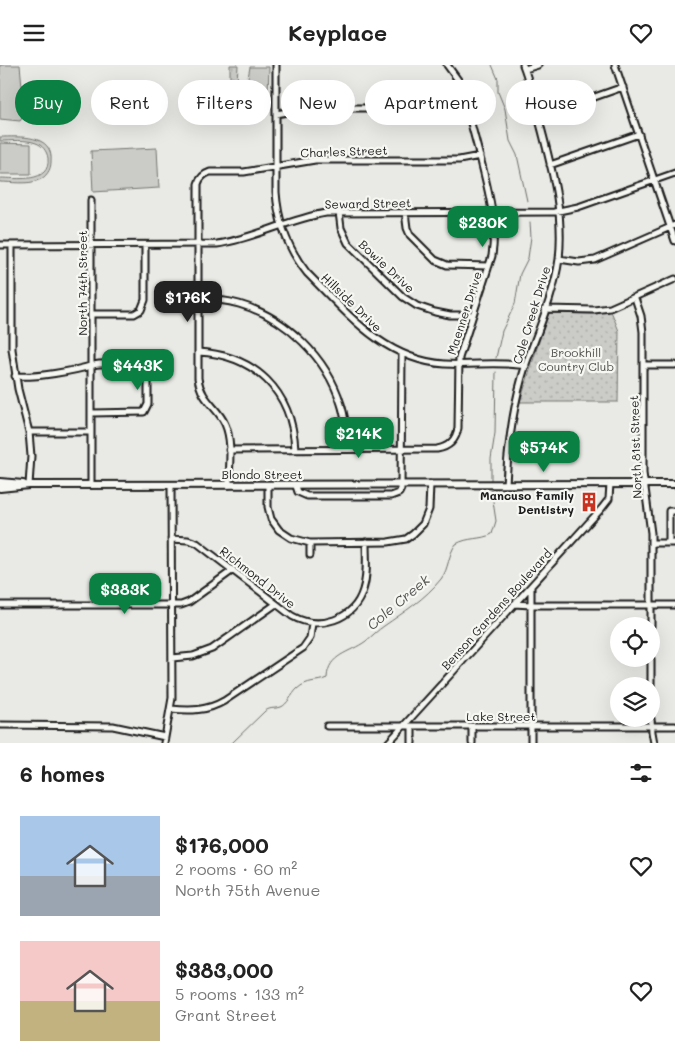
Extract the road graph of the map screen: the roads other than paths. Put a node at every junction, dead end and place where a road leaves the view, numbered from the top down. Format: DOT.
graph roads {
  1 [pos="276,65"];
  2 [pos="447,65"];
  3 [pos="538,65"];
  4 [pos="615,65"];
  5 [pos="524,67"];
  6 [pos="458,80"];
  7 [pos="528,80"];
  8 [pos="623,87"];
  9 [pos="596,97"];
  10 [pos="365,108"];
  11 [pos="276,114"];
  12 [pos="471,125"];
  13 [pos="540,125"];
  14 [pos="639,134"];
  15 [pos="480,156"];
  16 [pos="550,165"];
  17 [pos="276,166"];
  18 [pos="675,173"];
  19 [pos="654,181"];
  20 [pos="91,200"];
  21 [pos="560,211"];
  22 [pos="339,212"];
  23 [pos="405,212"];
  24 [pos="493,212"];
  25 [pos="281,225"];
  26 [pos="673,226"];
  27 [pos="675,241"];
  28 [pos="0,245"];
  29 [pos="12,245"];
  30 [pos="92,245"];
  31 [pos="145,245"];
  32 [pos="198,245"];
  33 [pos="559,259"];
  34 [pos="489,266"];
  35 [pos="675,279"];
  36 [pos="634,298"];
  37 [pos="198,299"];
  38 [pos="545,309"];
  39 [pos="92,314"];
  40 [pos="473,315"];
  41 [pos="198,352"];
  42 [pos="402,354"];
  43 [pos="458,365"];
  44 [pos="643,365"];
  45 [pos="675,365"];
  46 [pos="92,366"];
  47 [pos="526,366"];
  48 [pos="15,376"];
  49 [pos="92,413"];
  50 [pos="29,432"];
  51 [pos="91,432"];
  52 [pos="295,449"];
  53 [pos="348,449"];
  54 [pos="401,449"];
  55 [pos="229,450"];
  56 [pos="0,482"];
  57 [pos="503,484"];
  58 [pos="610,484"];
  59 [pos="644,484"];
  60 [pos="675,484"];
  61 [pos="29,485"];
  62 [pos="91,485"];
  63 [pos="171,485"];
  64 [pos="230,485"];
  65 [pos="268,485"];
  66 [pos="296,485"];
  67 [pos="401,485"];
  68 [pos="430,485"];
  69 [pos="0,488"];
  70 [pos="675,511"];
  71 [pos="171,539"];
  72 [pos="366,542"];
  73 [pos="310,543"];
  74 [pos="651,543"];
  75 [pos="672,543"];
  76 [pos="310,555"];
  77 [pos="233,570"];
  78 [pos="531,586"];
  79 [pos="276,603"];
  80 [pos="514,604"];
  81 [pos="0,605"];
  82 [pos="172,605"];
  83 [pos="531,605"];
  84 [pos="651,605"];
  85 [pos="675,605"];
  86 [pos="651,617"];
  87 [pos="312,623"];
  88 [pos="172,658"];
  89 [pos="171,709"];
  90 [pos="0,725"];
  91 [pos="327,726"];
  92 [pos="402,726"];
  93 [pos="412,726"];
  94 [pos="472,726"];
  95 [pos="531,726"];
  96 [pos="610,726"];
  97 [pos="660,726"];
  98 [pos="675,726"];
  99 [pos="651,727"];
  100 [pos="164,740"];
  101 [pos="388,743"];
  102 [pos="412,743"];
  103 [pos="472,743"];
  104 [pos="531,743"];
  105 [pos="654,743"];
  1 -- 11 [label="street, Hillside Drive"];
  2 -- 6 [label="street, Maenner Drive"];
  3 -- 5 [label="street"];
  4 -- 8 [label="street"];
  5 -- 7 [label="street, Cole Creek Drive"];
  8 -- 9 [label="street"];
  8 -- 14 [label="street"];
  10 -- 11 [label="street"];
  11 -- 17 [label="street, Hillside Drive"];
  12 -- 15 [label="street, Maenner Drive"];
  13 -- 16 [label="street, Cole Creek Drive"];
  14 -- 16 [label="street"];
  14 -- 19 [label="street"];
  15 -- 17 [label="street, Charles Street"];
  15 -- 24 [label="street, Maenner Drive"];
  16 -- 21 [label="street, Cole Creek Drive"];
  17 -- 25 [label="street, Hillside Drive"];
  17 -- 32 [label="street, Charles Street"];
  18 -- 19 [label="street, Seward Street"];
  19 -- 21 [label="street, Seward Street"];
  19 -- 26 [label="street"];
  20 -- 30 [label="street, North 74th Street"];
  21 -- 24 [label="street, Seward Street"];
  21 -- 33 [label="street, Cole Creek Drive"];
  22 -- 23 [label="street, Seward Street"];
  22 -- 25 [label="street, Seward Street"];
  22 -- 40 [label="street, Bowie Drive"];
  23 -- 24 [label="street, Seward Street"];
  23 -- 34 [label="street"];
  24 -- 34 [label="street, Maenner Drive"];
  25 -- 32 [label="street, Seward Street"];
  25 -- 42 [label="street, Hillside Drive"];
  26 -- 27 [label="street"];
  26 -- 33 [label="street"];
  28 -- 29 [label="street, Seward Street"];
  29 -- 30 [label="street, Seward Street"];
  29 -- 48 [label="street"];
  30 -- 31 [label="street, Seward Street"];
  30 -- 39 [label="street, North 74th Street"];
  31 -- 32 [label="street, Seward Street"];
  31 -- 39 [label="street"];
  32 -- 37 [label="street"];
  33 -- 38 [label="street, Cole Creek Drive"];
  34 -- 40 [label="street, Maenner Drive"];
  35 -- 36 [label="street"];
  36 -- 38 [label="street"];
  36 -- 44 [label="street, North 81st Street"];
  37 -- 41 [label="street"];
  37 -- 53 [label="street"];
  38 -- 47 [label="street, Cole Creek Drive"];
  39 -- 46 [label="street, North 74th Street"];
  40 -- 43 [label="street, Maenner Drive"];
  41 -- 52 [label="street"];
  41 -- 55 [label="street"];
  42 -- 43 [label="street, Hillside Drive"];
  42 -- 54 [label="street"];
  43 -- 47 [label="street, Hillside Drive"];
  43 -- 54 [label="street, Maenner Drive"];
  44 -- 45 [label="street"];
  44 -- 59 [label="street, North 81st Street"];
  46 -- 48 [label="street"];
  46 -- 49 [label="street, North 74th Street"];
  46 -- 49 [label="street"];
  47 -- 57 [label="street, Cole Creek Drive"];
  48 -- 50 [label="street"];
  49 -- 51 [label="street, North 74th Street"];
  50 -- 51 [label="street"];
  50 -- 61 [label="street"];
  51 -- 62 [label="street, North 74th Street"];
  52 -- 53 [label="street"];
  52 -- 55 [label="street"];
  53 -- 54 [label="street"];
  54 -- 67 [label="street"];
  55 -- 64 [label="street"];
  56 -- 61 [label="main road, Blondo Street"];
  57 -- 58 [label="main road, Blondo Street"];
  57 -- 68 [label="main road, Blondo Street"];
  58 -- 59 [label="main road, Blondo Street"];
  58 -- 78 [label="street, Benson Gardens Boulevard"];
  59 -- 60 [label="main road, Blondo Street"];
  59 -- 74 [label="street, North 81st Street"];
  61 -- 62 [label="main road, Blondo Street"];
  61 -- 69 [label="main road, Blondo Street"];
  62 -- 63 [label="main road, Blondo Street"];
  63 -- 64 [label="main road, Blondo Street"];
  63 -- 71 [label="street"];
  64 -- 65 [label="main road, Blondo Street"];
  65 -- 66 [label="main road, Blondo Street"];
  65 -- 73 [label="street"];
  66 -- 67 [label="main road, Blondo Street"];
  66 -- 67 [label="street"];
  67 -- 68 [label="main road, Blondo Street"];
  68 -- 72 [label="street"];
  70 -- 75 [label="street"];
  71 -- 77 [label="street, Richmond Drive"];
  71 -- 82 [label="street"];
  72 -- 73 [label="street"];
  72 -- 87 [label="street"];
  73 -- 76 [label="street"];
  74 -- 75 [label="street"];
  74 -- 84 [label="street, North 81st Street"];
  77 -- 79 [label="street, Richmond Drive"];
  77 -- 82 [label="street"];
  78 -- 80 [label="street, Benson Gardens Boulevard"];
  78 -- 83 [label="street"];
  79 -- 87 [label="street, Richmond Drive"];
  79 -- 88 [label="street"];
  80 -- 83 [label="street"];
  80 -- 92 [label="street, Benson Gardens Boulevard"];
  81 -- 82 [label="street"];
  82 -- 88 [label="street"];
  83 -- 84 [label="street"];
  83 -- 95 [label="street"];
  84 -- 85 [label="street"];
  84 -- 86 [label="street, North 81st Street"];
  87 -- 89 [label="street"];
  88 -- 89 [label="street"];
  89 -- 100 [label="street"];
  90 -- 100 [label="street"];
  91 -- 92 [label="street, Lake Street"];
  92 -- 93 [label="street, Lake Street"];
  92 -- 101 [label="street, Benson Gardens Boulevard"];
  93 -- 94 [label="street, Lake Street"];
  93 -- 102 [label="street"];
  94 -- 95 [label="street, Lake Street"];
  94 -- 103 [label="street"];
  95 -- 96 [label="street, Lake Street"];
  95 -- 104 [label="street"];
  97 -- 98 [label="street, Lake Street"];
  99 -- 105 [label="street"];
}
